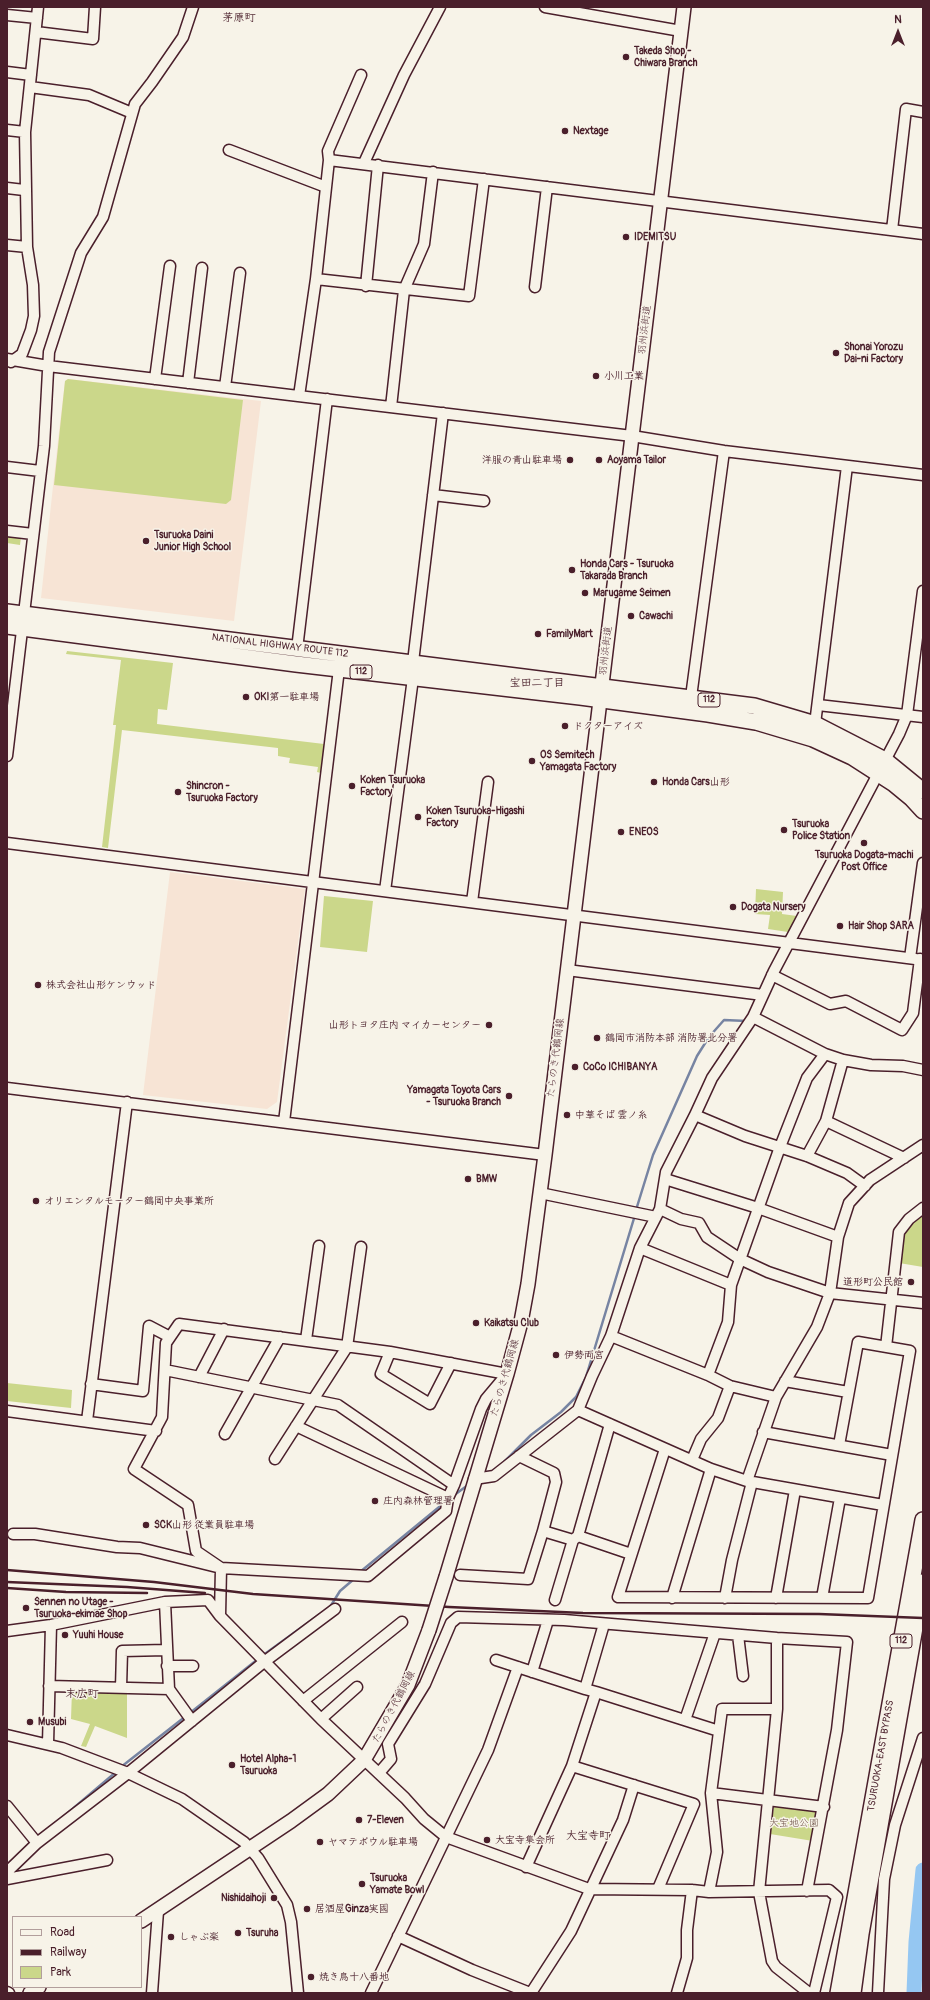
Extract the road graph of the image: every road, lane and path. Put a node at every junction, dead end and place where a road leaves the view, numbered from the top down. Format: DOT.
graph roads {
  1 [pos="38,7"];
  2 [pos="95,7"];
  3 [pos="193,7"];
  4 [pos="440,7"];
  5 [pos="544,7"];
  6 [pos="684,7"];
  7 [pos="7,15"];
  8 [pos="37,18"];
  9 [pos="681,31"];
  10 [pos="36,32"];
  11 [pos="7,72"];
  12 [pos="361,74"];
  13 [pos="31,75"];
  14 [pos="30,87"];
  15 [pos="923,112"];
  16 [pos="132,113"];
  17 [pos="7,130"];
  18 [pos="25,132"];
  19 [pos="229,150"];
  20 [pos="329,160"];
  21 [pos="364,163"];
  22 [pos="378,165"];
  23 [pos="433,172"];
  24 [pos="484,179"];
  25 [pos="326,187"];
  26 [pos="547,187"];
  27 [pos="7,188"];
  28 [pos="24,190"];
  29 [pos="660,202"];
  30 [pos="892,230"];
  31 [pos="923,234"];
  32 [pos="7,245"];
  33 [pos="27,247"];
  34 [pos="170,266"];
  35 [pos="202,268"];
  36 [pos="240,273"];
  37 [pos="316,279"];
  38 [pos="366,286"];
  39 [pos="535,288"];
  40 [pos="404,290"];
  41 [pos="9,361"];
  42 [pos="48,366"];
  43 [pos="155,378"];
  44 [pos="188,383"];
  45 [pos="225,387"];
  46 [pos="299,396"];
  47 [pos="327,399"];
  48 [pos="391,407"];
  49 [pos="443,413"];
  50 [pos="632,436"];
  51 [pos="724,451"];
  52 [pos="847,466"];
  53 [pos="7,467"];
  54 [pos="40,471"];
  55 [pos="923,475"];
  56 [pos="433,495"];
  57 [pos="484,501"];
  58 [pos="7,531"];
  59 [pos="33,534"];
  60 [pos="923,591"];
  61 [pos="7,612"];
  62 [pos="23,621"];
  63 [pos="7,626"];
  64 [pos="297,649"];
  65 [pos="413,662"];
  66 [pos="339,669"];
  67 [pos="413,678"];
  68 [pos="600,693"];
  69 [pos="691,697"];
  70 [pos="818,705"];
  71 [pos="907,715"];
  72 [pos="923,717"];
  73 [pos="815,724"];
  74 [pos="7,756"];
  75 [pos="885,760"];
  76 [pos="877,773"];
  77 [pos="488,782"];
  78 [pos="923,791"];
  79 [pos="923,811"];
  80 [pos="7,843"];
  81 [pos="923,863"];
  82 [pos="313,882"];
  83 [pos="385,891"];
  84 [pos="472,902"];
  85 [pos="573,915"];
  86 [pos="790,943"];
  87 [pos="918,959"];
  88 [pos="567,970"];
  89 [pos="772,975"];
  90 [pos="763,995"];
  91 [pos="753,1017"];
  92 [pos="825,1054"];
  93 [pos="843,1060"];
  94 [pos="923,1070"];
  95 [pos="7,1088"];
  96 [pos="127,1102"];
  97 [pos="695,1115"];
  98 [pos="826,1121"];
  99 [pos="284,1122"];
  100 [pos="923,1146"];
  101 [pos="780,1147"];
  102 [pos="545,1155"];
  103 [pos="807,1156"];
  104 [pos="904,1158"];
  105 [pos="665,1179"];
  106 [pos="865,1186"];
  107 [pos="540,1193"];
  108 [pos="758,1208"];
  109 [pos="923,1208"];
  110 [pos="658,1213"];
  111 [pos="838,1238"];
  112 [pos="319,1246"];
  113 [pos="361,1247"];
  114 [pos="640,1248"];
  115 [pos="740,1259"];
  116 [pos="731,1285"];
  117 [pos="830,1293"];
  118 [pos="890,1300"];
  119 [pos="923,1303"];
  120 [pos="224,1329"];
  121 [pos="611,1336"];
  122 [pos="170,1337"];
  123 [pos="280,1337"];
  124 [pos="306,1340"];
  125 [pos="347,1347"];
  126 [pos="886,1347"];
  127 [pos="390,1352"];
  128 [pos="451,1363"];
  129 [pos="165,1370"];
  130 [pos="507,1374"];
  131 [pos="708,1375"];
  132 [pos="199,1377"];
  133 [pos="785,1381"];
  134 [pos="91,1384"];
  135 [pos="730,1386"];
  136 [pos="252,1388"];
  137 [pos="848,1392"];
  138 [pos="776,1397"];
  139 [pos="313,1400"];
  140 [pos="578,1410"];
  141 [pos="7,1412"];
  142 [pos="87,1421"];
  143 [pos="610,1424"];
  144 [pos="296,1426"];
  145 [pos="156,1431"];
  146 [pos="763,1432"];
  147 [pos="225,1434"];
  148 [pos="839,1445"];
  149 [pos="665,1449"];
  150 [pos="892,1455"];
  151 [pos="519,1456"];
  152 [pos="275,1459"];
  153 [pos="692,1460"];
  154 [pos="711,1469"];
  155 [pos="474,1480"];
  156 [pos="750,1482"];
  157 [pos="454,1485"];
  158 [pos="794,1490"];
  159 [pos="448,1498"];
  160 [pos="840,1498"];
  161 [pos="883,1505"];
  162 [pos="923,1520"];
  163 [pos="543,1531"];
  164 [pos="13,1534"];
  165 [pos="575,1538"];
  166 [pos="631,1554"];
  167 [pos="221,1568"];
  168 [pos="460,1575"];
  169 [pos="923,1582"];
  170 [pos="672,1598"];
  171 [pos="725,1598"];
  172 [pos="776,1598"];
  173 [pos="822,1598"];
  174 [pos="555,1600"];
  175 [pos="165,1602"];
  176 [pos="335,1609"];
  177 [pos="220,1616"];
  178 [pos="548,1620"];
  179 [pos="402,1622"];
  180 [pos="604,1624"];
  181 [pos="51,1625"];
  182 [pos="7,1631"];
  183 [pos="715,1633"];
  184 [pos="738,1635"];
  185 [pos="777,1638"];
  186 [pos="166,1650"];
  187 [pos="496,1660"];
  188 [pos="264,1662"];
  189 [pos="167,1666"];
  190 [pos="193,1666"];
  191 [pos="518,1667"];
  192 [pos="532,1672"];
  193 [pos="743,1676"];
  194 [pos="50,1686"];
  195 [pos="358,1687"];
  196 [pos="121,1688"];
  197 [pos="169,1689"];
  198 [pos="585,1689"];
  199 [pos="596,1692"];
  200 [pos="303,1701"];
  201 [pos="777,1709"];
  202 [pos="321,1720"];
  203 [pos="685,1720"];
  204 [pos="192,1721"];
  205 [pos="719,1731"];
  206 [pos="7,1735"];
  207 [pos="923,1738"];
  208 [pos="48,1744"];
  209 [pos="364,1760"];
  210 [pos="572,1766"];
  211 [pos="128,1773"];
  212 [pos="379,1773"];
  213 [pos="634,1785"];
  214 [pos="711,1793"];
  215 [pos="769,1801"];
  216 [pos="7,1806"];
  217 [pos="824,1807"];
  218 [pos="446,1836"];
  219 [pos="37,1843"];
  220 [pos="251,1849"];
  221 [pos="107,1860"];
  222 [pos="526,1867"];
  223 [pos="7,1872"];
  224 [pos="7,1879"];
  225 [pos="589,1889"];
  226 [pos="658,1889"];
  227 [pos="692,1890"];
  228 [pos="807,1891"];
  229 [pos="709,1892"];
  230 [pos="759,1892"];
  231 [pos="158,1911"];
  232 [pos="142,1920"];
  233 [pos="398,1936"];
  234 [pos="152,1993"];
  235 [pos="298,1993"];
  236 [pos="371,1993"];
  237 [pos="531,1993"];
  238 [pos="677,1993"];
  239 [pos="809,1993"];
  240 [pos="814,1993"];
  241 [pos="838,1993"];
  242 [pos="853,1993"];
  243 [pos="878,1993"];
  1 -- 8 [label="street"];
  2 -- 10 [label="street"];
  3 -- 16 [label="street"];
  4 -- 21 [label="street"];
  5 -- 9 [label="street"];
  6 -- 9 [label="main road, 羽州浜街道"];
  7 -- 8 [label="street"];
  8 -- 10 [label="street"];
  9 -- 29 [label="main road, 羽州浜街道"];
  10 -- 13 [label="street"];
  11 -- 13 [label="street"];
  12 -- 20 [label="street"];
  13 -- 14 [label="street"];
  14 -- 16 [label="street"];
  14 -- 18 [label="street"];
  15 -- 30 [label="street"];
  16 -- 42 [label="street"];
  17 -- 18 [label="street"];
  18 -- 28 [label="street"];
  19 -- 25 [label="street"];
  20 -- 21 [label="street"];
  20 -- 25 [label="street"];
  21 -- 22 [label="street"];
  22 -- 23 [label="street"];
  22 -- 38 [label="street"];
  23 -- 24 [label="street"];
  23 -- 40 [label="street"];
  24 -- 26 [label="street"];
  24 -- 40 [label="street"];
  25 -- 37 [label="street"];
  26 -- 29 [label="street"];
  26 -- 39 [label="street"];
  27 -- 28 [label="street"];
  28 -- 33 [label="street"];
  29 -- 30 [label="street"];
  29 -- 50 [label="main road, 羽州浜街道"];
  30 -- 31 [label="street"];
  32 -- 33 [label="street"];
  33 -- 41 [label="street"];
  34 -- 43 [label="street"];
  35 -- 44 [label="street"];
  36 -- 45 [label="street"];
  37 -- 38 [label="street"];
  37 -- 46 [label="street"];
  38 -- 40 [label="street"];
  40 -- 48 [label="street"];
  41 -- 42 [label="street"];
  42 -- 43 [label="street"];
  42 -- 54 [label="street"];
  43 -- 44 [label="street"];
  44 -- 45 [label="street"];
  45 -- 46 [label="street"];
  46 -- 47 [label="street"];
  47 -- 48 [label="street"];
  47 -- 64 [label="street"];
  48 -- 49 [label="street"];
  49 -- 50 [label="street"];
  49 -- 56 [label="street"];
  50 -- 51 [label="street"];
  50 -- 68 [label="main road, 羽州浜街道"];
  51 -- 52 [label="street"];
  51 -- 69 [label="street"];
  52 -- 55 [label="street"];
  52 -- 70 [label="street"];
  53 -- 54 [label="street"];
  54 -- 59 [label="street"];
  56 -- 57 [label="street"];
  56 -- 65 [label="street"];
  58 -- 59 [label="street"];
  59 -- 62 [label="street"];
  60 -- 71 [label="street"];
  61 -- 62 [label="highway, NATIONAL HIGHWAY ROUTE 112 / 112"];
  62 -- 63 [label="highway, NATIONAL HIGHWAY ROUTE 112 / 112"];
  62 -- 64 [label="highway, NATIONAL HIGHWAY ROUTE 112 / 112"];
  62 -- 66 [label="highway, NATIONAL HIGHWAY ROUTE 112 / 112"];
  62 -- 74 [label="street"];
  64 -- 65 [label="highway, NATIONAL HIGHWAY ROUTE 112 / 112"];
  65 -- 68 [label="highway, NATIONAL HIGHWAY ROUTE 112 / 112"];
  66 -- 67 [label="highway, NATIONAL HIGHWAY ROUTE 112 / 112"];
  66 -- 82 [label="street"];
  67 -- 68 [label="highway, NATIONAL HIGHWAY ROUTE 112 / 112"];
  67 -- 83 [label="street"];
  68 -- 69 [label="highway, 112"];
  68 -- 76 [label="highway, 112"];
  68 -- 85 [label="main road, たらのき代鶴岡線"];
  69 -- 73 [label="highway, 112"];
  70 -- 71 [label="street"];
  70 -- 73 [label="street"];
  71 -- 72 [label="street"];
  71 -- 75 [label="street"];
  73 -- 75 [label="highway, 112"];
  75 -- 76 [label="street"];
  75 -- 78 [label="highway, 112"];
  76 -- 79 [label="highway, 112"];
  76 -- 86 [label="street"];
  77 -- 84 [label="street"];
  80 -- 82 [label="street"];
  81 -- 87 [label="street"];
  82 -- 83 [label="street"];
  82 -- 99 [label="street"];
  83 -- 84 [label="street"];
  84 -- 85 [label="street"];
  85 -- 86 [label="street"];
  85 -- 88 [label="main road, たらのき代鶴岡線"];
  86 -- 87 [label="street"];
  86 -- 89 [label="street"];
  87 -- 89 [label="street"];
  88 -- 90 [label="street"];
  88 -- 102 [label="main road, たらのき代鶴岡線"];
  89 -- 90 [label="street"];
  90 -- 91 [label="street"];
  91 -- 92 [label="street"];
  91 -- 97 [label="street"];
  92 -- 93 [label="street"];
  92 -- 101 [label="street"];
  93 -- 94 [label="street"];
  93 -- 98 [label="street"];
  95 -- 96 [label="street"];
  96 -- 99 [label="street"];
  96 -- 134 [label="street"];
  97 -- 101 [label="street"];
  97 -- 105 [label="street"];
  98 -- 103 [label="street"];
  98 -- 104 [label="street"];
  99 -- 102 [label="street"];
  100 -- 104 [label="street"];
  101 -- 103 [label="street"];
  101 -- 108 [label="street"];
  102 -- 107 [label="main road, たらのき代鶴岡線"];
  103 -- 106 [label="street"];
  104 -- 106 [label="street"];
  105 -- 108 [label="street"];
  105 -- 110 [label="street"];
  106 -- 111 [label="street"];
  107 -- 110 [label="street"];
  107 -- 130 [label="main road, たらのき代鶴岡線"];
  108 -- 111 [label="street"];
  108 -- 115 [label="street"];
  109 -- 118 [label="street"];
  110 -- 114 [label="street"];
  110 -- 115 [label="street"];
  111 -- 117 [label="street"];
  112 -- 124 [label="street"];
  113 -- 125 [label="street"];
  114 -- 116 [label="street"];
  114 -- 121 [label="street"];
  115 -- 116 [label="street"];
  115 -- 117 [label="street"];
  116 -- 131 [label="street"];
  117 -- 118 [label="street"];
  117 -- 133 [label="street"];
  118 -- 119 [label="street"];
  118 -- 126 [label="street"];
  120 -- 122 [label="street"];
  120 -- 123 [label="street"];
  120 -- 132 [label="street"];
  121 -- 131 [label="street"];
  121 -- 140 [label="street"];
  122 -- 129 [label="street"];
  122 -- 134 [label="street"];
  123 -- 124 [label="street"];
  123 -- 136 [label="street"];
  124 -- 125 [label="street"];
  125 -- 127 [label="street"];
  125 -- 139 [label="street"];
  126 -- 137 [label="street"];
  126 -- 150 [label="street"];
  127 -- 128 [label="street"];
  127 -- 128 [label="street"];
  128 -- 130 [label="street"];
  129 -- 132 [label="street"];
  129 -- 145 [label="street"];
  130 -- 155 [label="main road, たらのき代鶴岡線"];
  130 -- 157 [label="street"];
  131 -- 135 [label="street"];
  132 -- 136 [label="street"];
  133 -- 137 [label="street"];
  133 -- 138 [label="street"];
  134 -- 142 [label="street"];
  135 -- 138 [label="street"];
  135 -- 153 [label="street"];
  136 -- 139 [label="street"];
  136 -- 147 [label="street"];
  137 -- 148 [label="street"];
  138 -- 146 [label="street"];
  139 -- 144 [label="street"];
  139 -- 157 [label="street"];
  140 -- 143 [label="street"];
  140 -- 151 [label="street"];
  141 -- 142 [label="street"];
  142 -- 145 [label="street"];
  143 -- 149 [label="street"];
  143 -- 165 [label="street"];
  144 -- 152 [label="street"];
  144 -- 159 [label="street"];
  145 -- 167 [label="street"];
  146 -- 148 [label="street"];
  146 -- 156 [label="street"];
  148 -- 150 [label="street"];
  149 -- 153 [label="street"];
  149 -- 166 [label="street"];
  150 -- 161 [label="street"];
  151 -- 155 [label="street"];
  151 -- 163 [label="street"];
  153 -- 154 [label="street"];
  154 -- 156 [label="street"];
  154 -- 170 [label="street"];
  155 -- 209 [label="main road, たらのき代鶴岡線, bridge"];
  156 -- 158 [label="street"];
  156 -- 171 [label="street"];
  157 -- 159 [label="street"];
  158 -- 160 [label="street"];
  158 -- 172 [label="street"];
  159 -- 167 [label="street"];
  160 -- 161 [label="street"];
  160 -- 173 [label="street"];
  161 -- 173 [label="street"];
  162 -- 241 [label="highway, TSURUOKA-EAST BYPASS / 112"];
  163 -- 165 [label="street"];
  163 -- 168 [label="street"];
  164 -- 167 [label="street"];
  165 -- 166 [label="street"];
  165 -- 174 [label="street"];
  166 -- 170 [label="street"];
  167 -- 177 [label="street"];
  169 -- 242 [label="highway, TSURUOKA-EAST BYPASS / 112"];
  170 -- 171 [label="street"];
  171 -- 172 [label="street"];
  172 -- 173 [label="street"];
  175 -- 177 [label="street"];
  175 -- 181 [label="street"];
  175 -- 186 [label="street"];
  176 -- 188 [label="street"];
  177 -- 188 [label="street"];
  178 -- 180 [label="street"];
  178 -- 192 [label="street"];
  178 -- 212 [label="street"];
  179 -- 200 [label="street"];
  180 -- 183 [label="street"];
  180 -- 198 [label="street"];
  181 -- 182 [label="street"];
  181 -- 194 [label="street"];
  183 -- 184 [label="street"];
  183 -- 203 [label="street"];
  184 -- 185 [label="street"];
  184 -- 193 [label="street"];
  185 -- 201 [label="street"];
  185 -- 217 [label="street"];
  186 -- 189 [label="street"];
  186 -- 196 [label="street"];
  187 -- 191 [label="street"];
  188 -- 200 [label="street"];
  188 -- 204 [label="street"];
  189 -- 190 [label="street"];
  189 -- 197 [label="street"];
  191 -- 192 [label="street"];
  191 -- 218 [label="street"];
  192 -- 198 [label="street"];
  194 -- 196 [label="street"];
  194 -- 208 [label="street"];
  195 -- 202 [label="street"];
  196 -- 197 [label="street"];
  197 -- 204 [label="street"];
  198 -- 199 [label="street"];
  199 -- 203 [label="street"];
  199 -- 210 [label="street"];
  200 -- 202 [label="street"];
  201 -- 205 [label="street"];
  201 -- 215 [label="street"];
  202 -- 209 [label="street"];
  203 -- 205 [label="street"];
  204 -- 211 [label="street"];
  205 -- 214 [label="street"];
  206 -- 208 [label="street"];
  207 -- 243 [label="street"];
  208 -- 211 [label="street"];
  209 -- 212 [label="street"];
  209 -- 220 [label="main road, たらのき代鶴岡線"];
  210 -- 213 [label="street"];
  210 -- 222 [label="street"];
  211 -- 219 [label="street"];
  211 -- 220 [label="street"];
  212 -- 218 [label="street"];
  213 -- 225 [label="street"];
  213 -- 226 [label="street"];
  214 -- 215 [label="street"];
  214 -- 229 [label="street"];
  215 -- 217 [label="street"];
  215 -- 230 [label="street"];
  216 -- 219 [label="street"];
  217 -- 228 [label="street"];
  218 -- 222 [label="street"];
  218 -- 233 [label="street"];
  219 -- 223 [label="street"];
  220 -- 231 [label="main road, たらのき代鶴岡線"];
  220 -- 235 [label="street"];
  221 -- 224 [label="street"];
  222 -- 225 [label="street"];
  225 -- 226 [label="street"];
  225 -- 237 [label="street"];
  226 -- 227 [label="street"];
  227 -- 229 [label="street"];
  227 -- 238 [label="street"];
  228 -- 230 [label="street"];
  228 -- 240 [label="street"];
  229 -- 230 [label="street"];
  230 -- 239 [label="street"];
  231 -- 232 [label="main road, たらのき代鶴岡線"];
  231 -- 234 [label="street"];
  233 -- 236 [label="street"];
  233 -- 237 [label="street"];
}
